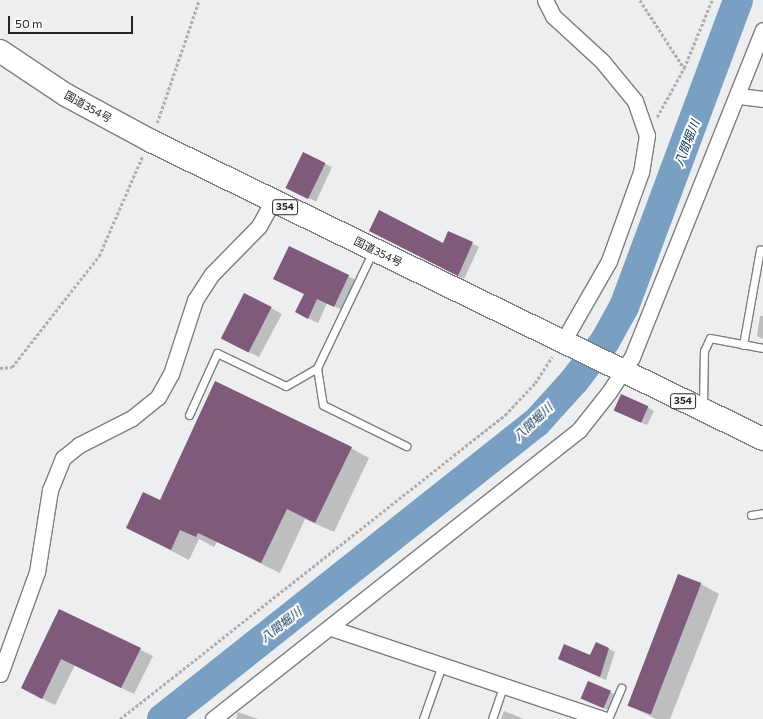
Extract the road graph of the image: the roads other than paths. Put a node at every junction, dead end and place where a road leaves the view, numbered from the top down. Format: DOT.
graph roads {
  1 [pos="545,0"];
  2 [pos="763,30"];
  3 [pos="0,51"];
  4 [pos="739,96"];
  5 [pos="763,99"];
  6 [pos="273,201"];
  7 [pos="374,250"];
  8 [pos="763,250"];
  9 [pos="743,344"];
  10 [pos="570,346"];
  11 [pos="763,348"];
  12 [pos="317,368"];
  13 [pos="624,372"];
  14 [pos="703,410"];
  15 [pos="189,415"];
  16 [pos="763,439"];
  17 [pos="406,446"];
  18 [pos="763,513"];
  19 [pos="751,515"];
  20 [pos="331,628"];
  21 [pos="442,664"];
  22 [pos="0,674"];
  23 [pos="504,685"];
  24 [pos="621,688"];
  25 [pos="213,719"];
  26 [pos="423,719"];
  27 [pos="492,719"];
  28 [pos="603,719"];
  29 [pos="608,719"];
  1 -- 10 [label="street"];
  2 -- 4 [label="street"];
  3 -- 6 [label="highway, 国道354号 / 354"];
  4 -- 5 [label="street"];
  4 -- 13 [label="street"];
  6 -- 7 [label="highway, 国道354号 / 354"];
  6 -- 22 [label="street"];
  7 -- 10 [label="highway, 国道354号 / 354"];
  7 -- 12 [label="lane"];
  8 -- 9 [label="lane"];
  9 -- 11 [label="lane"];
  9 -- 14 [label="lane"];
  10 -- 13 [label="highway, 国道354号 / 354"];
  12 -- 15 [label="lane"];
  12 -- 17 [label="lane"];
  13 -- 14 [label="highway, 国道354号 / 354"];
  13 -- 20 [label="street"];
  14 -- 16 [label="highway, 国道354号 / 354"];
  18 -- 19 [label="lane"];
  20 -- 21 [label="street"];
  20 -- 25 [label="street"];
  21 -- 23 [label="street"];
  21 -- 26 [label="lane"];
  23 -- 27 [label="lane"];
  23 -- 28 [label="street"];
  24 -- 29 [label="lane"];
}
